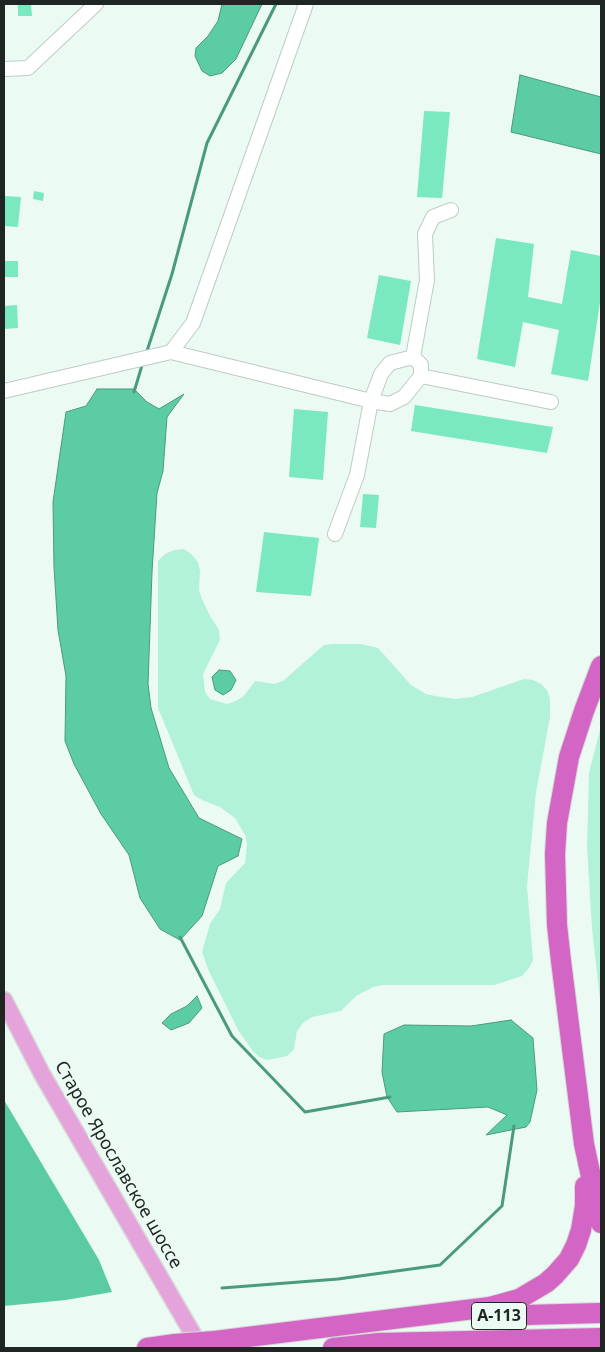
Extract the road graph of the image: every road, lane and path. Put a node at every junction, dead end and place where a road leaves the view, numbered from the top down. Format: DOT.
graph roads {
  1 [pos="96,4"];
  2 [pos="306,4"];
  3 [pos="4,70"];
  4 [pos="450,210"];
  5 [pos="171,352"];
  6 [pos="413,357"];
  7 [pos="422,376"];
  8 [pos="4,382"];
  9 [pos="33,384"];
  10 [pos="4,391"];
  11 [pos="4,400"];
  12 [pos="371,401"];
  13 [pos="551,402"];
  14 [pos="335,534"];
  15 [pos="601,666"];
  16 [pos="4,1000"];
  17 [pos="584,1144"];
  18 [pos="601,1223"];
  19 [pos="601,1313"];
  20 [pos="397,1319"];
  21 [pos="601,1338"];
  22 [pos="208,1344"];
  23 [pos="147,1348"];
  24 [pos="333,1348"];
  1 -- 3 [label="lane"];
  2 -- 5 [label="lane"];
  4 -- 6 [label="lane"];
  5 -- 9 [label="lane"];
  5 -- 12 [label="lane"];
  6 -- 7 [label="lane"];
  6 -- 12 [label="lane"];
  7 -- 12 [label="lane"];
  7 -- 13 [label="lane"];
  8 -- 9 [label="lane"];
  9 -- 10 [label="lane"];
  9 -- 11 [label="lane"];
  12 -- 14 [label="lane"];
  15 -- 17 [label="highway"];
  16 -- 22 [label="main road, Старое Ярославское шоссе"];
  17 -- 18 [label="highway"];
  17 -- 20 [label="highway"];
  19 -- 20 [label="highway, А-113"];
  20 -- 22 [label="highway, А-113"];
  21 -- 24 [label="highway, А-113"];
  22 -- 23 [label="highway, А-113, bridge"];
}
